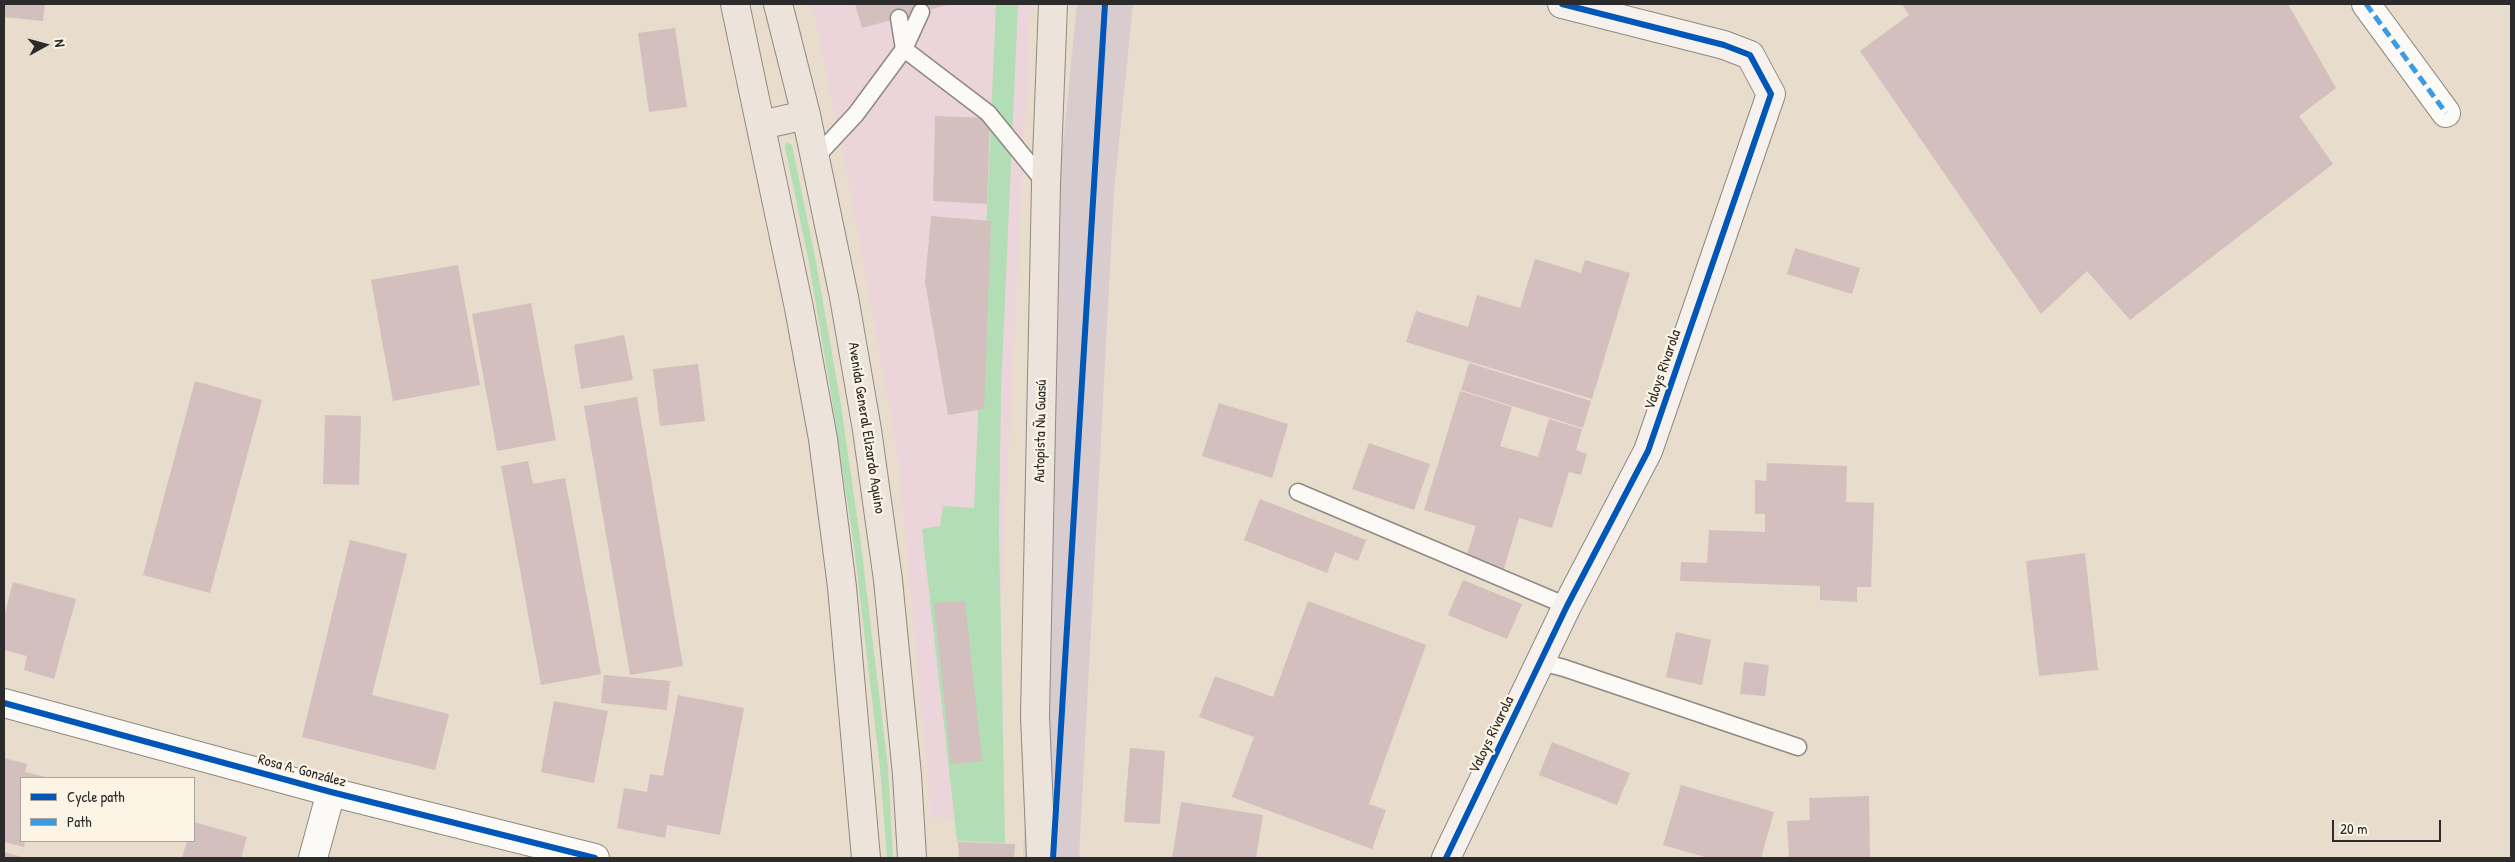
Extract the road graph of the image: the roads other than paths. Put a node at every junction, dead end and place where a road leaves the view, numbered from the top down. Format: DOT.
graph roads {
  1 [pos="735,4"];
  2 [pos="778,4"];
  3 [pos="1053,4"];
  4 [pos="1562,4"];
  5 [pos="2366,4"];
  6 [pos="921,12"];
  7 [pos="899,18"];
  8 [pos="904,48"];
  9 [pos="2446,112"];
  10 [pos="806,115"];
  11 [pos="761,125"];
  12 [pos="815,158"];
  13 [pos="1046,184"];
  14 [pos="1298,492"];
  15 [pos="1567,606"];
  16 [pos="1542,662"];
  17 [pos="4,702"];
  18 [pos="1798,747"];
  19 [pos="331,792"];
  20 [pos="314,858"];
  21 [pos="595,858"];
  22 [pos="866,858"];
  23 [pos="912,858"];
  24 [pos="1041,858"];
  25 [pos="1446,858"];
  1 -- 11 [label="main road"];
  2 -- 10 [label="main road, Avenida General Elizardo Aquino"];
  3 -- 13 [label="main road, Autopista Ñu Guasú"];
  4 -- 15 [label="street, Valoys Rivarola"];
  5 -- 9 [label="street"];
  6 -- 8 [label="lane"];
  7 -- 8 [label="lane"];
  8 -- 12 [label="lane"];
  8 -- 13 [label="lane"];
  10 -- 11 [label="main road"];
  10 -- 12 [label="main road, Avenida General Elizardo Aquino"];
  11 -- 22 [label="main road"];
  12 -- 23 [label="main road, Avenida General Elizardo Aquino"];
  13 -- 24 [label="main road, Autopista Ñu Guasú"];
  14 -- 15 [label="lane"];
  15 -- 16 [label="street, Valoys Rivarola"];
  16 -- 18 [label="lane"];
  16 -- 25 [label="street, Valoys Rivarola"];
  17 -- 19 [label="street, Rosa A. González"];
  19 -- 20 [label="street"];
  19 -- 21 [label="street, Rosa A. González"];
}
